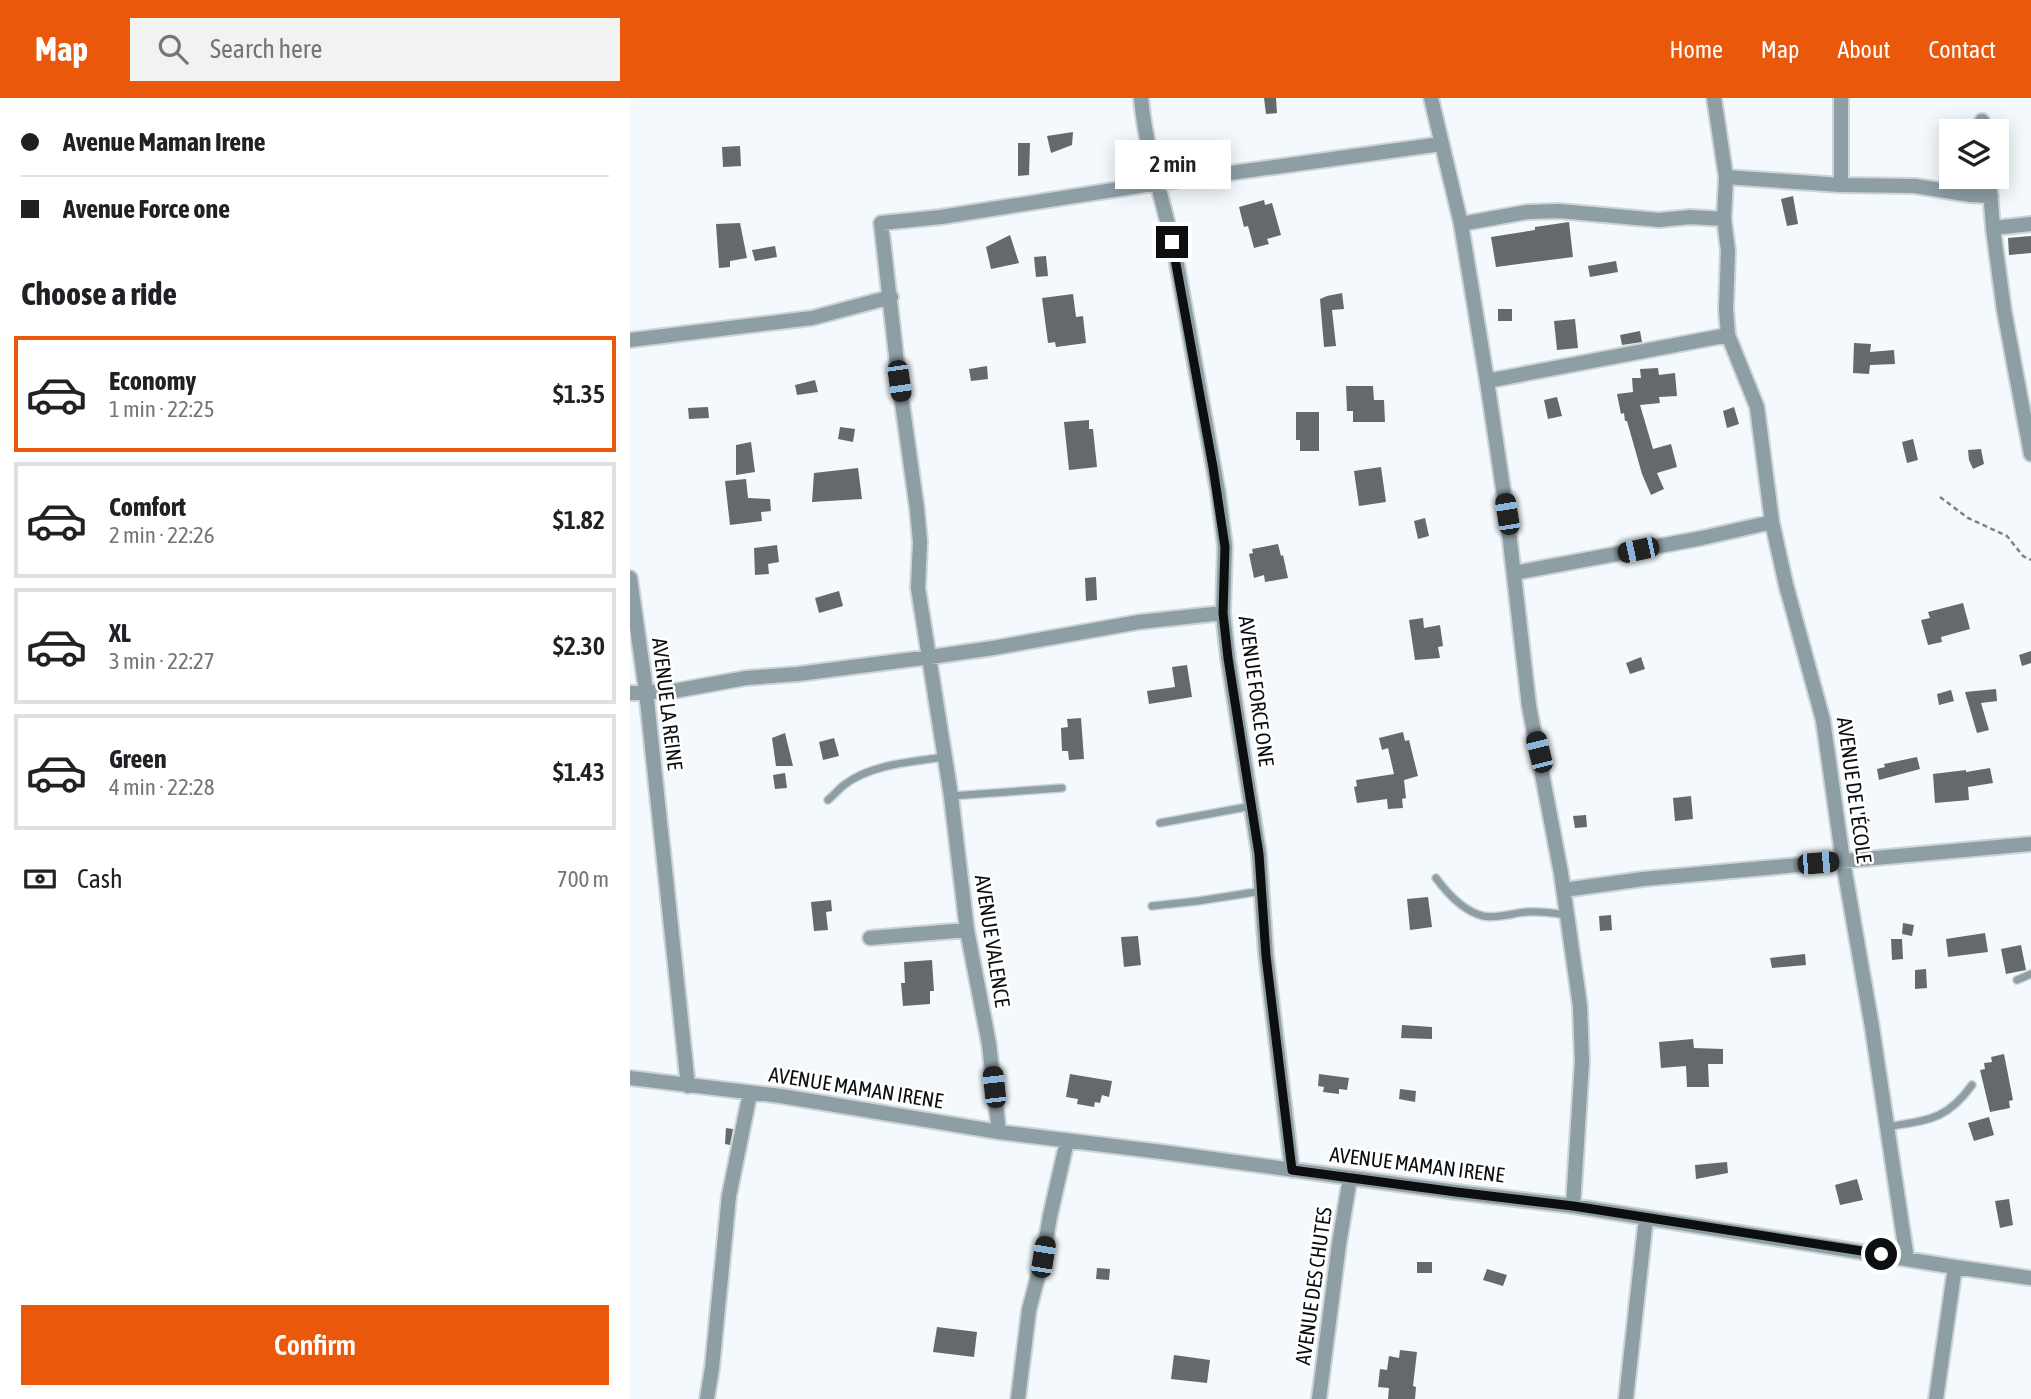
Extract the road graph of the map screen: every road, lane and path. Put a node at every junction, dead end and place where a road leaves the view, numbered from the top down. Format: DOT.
graph roads {
  1 [pos="1141,98"];
  2 [pos="1431,98"];
  3 [pos="1714,98"];
  4 [pos="1841,98"];
  5 [pos="1441,144"];
  6 [pos="1726,177"];
  7 [pos="1158,183"];
  8 [pos="1841,185"];
  9 [pos="1990,189"];
  10 [pos="1991,196"];
  11 [pos="1724,219"];
  12 [pos="1461,224"];
  13 [pos="2031,224"];
  14 [pos="1993,228"];
  15 [pos="891,298"];
  16 [pos="1728,335"];
  17 [pos="630,340"];
  18 [pos="1487,381"];
  19 [pos="2031,454"];
  20 [pos="1940,497"];
  21 [pos="1772,522"];
  22 [pos="2031,560"];
  23 [pos="1514,573"];
  24 [pos="630,578"];
  25 [pos="1223,613"];
  26 [pos="930,657"];
  27 [pos="646,691"];
  28 [pos="630,693"];
  29 [pos="945,757"];
  30 [pos="1062,788"];
  31 [pos="951,796"];
  32 [pos="828,800"];
  33 [pos="1252,806"];
  34 [pos="1160,823"];
  35 [pos="2031,844"];
  36 [pos="1843,861"];
  37 [pos="1436,878"];
  38 [pos="1564,890"];
  39 [pos="1262,891"];
  40 [pos="1152,906"];
  41 [pos="1566,915"];
  42 [pos="967,930"];
  43 [pos="870,938"];
  44 [pos="2031,974"];
  45 [pos="2017,980"];
  46 [pos="630,1078"];
  47 [pos="1972,1085"];
  48 [pos="688,1086"];
  49 [pos="750,1093"];
  50 [pos="1886,1127"];
  51 [pos="999,1132"];
  52 [pos="1067,1141"];
  53 [pos="1292,1170"];
  54 [pos="1350,1178"];
  55 [pos="1573,1206"];
  56 [pos="1646,1218"];
  57 [pos="1908,1259"];
  58 [pos="1955,1267"];
  59 [pos="2031,1278"];
  60 [pos="707,1399"];
  61 [pos="1018,1399"];
  62 [pos="1319,1399"];
  63 [pos="1626,1399"];
  64 [pos="1936,1399"];
  1 -- 7 [label="street, AVENUE FORCE ONE"];
  2 -- 5 [label="street"];
  3 -- 6 [label="street, AVENUE DE L'ÉCOLE"];
  4 -- 8 [label="street"];
  5 -- 7 [label="street"];
  5 -- 12 [label="street"];
  6 -- 8 [label="street"];
  6 -- 11 [label="street, AVENUE DE L'ÉCOLE"];
  7 -- 15 [label="street, AVENUE VALENCE"];
  7 -- 25 [label="street, AVENUE FORCE ONE"];
  8 -- 10 [label="street"];
  9 -- 10 [label="street"];
  10 -- 14 [label="street"];
  11 -- 12 [label="street"];
  11 -- 16 [label="street, AVENUE DE L'ÉCOLE"];
  12 -- 18 [label="street"];
  13 -- 14 [label="street"];
  14 -- 19 [label="street"];
  15 -- 17 [label="street"];
  15 -- 26 [label="street, AVENUE VALENCE"];
  16 -- 18 [label="street"];
  16 -- 21 [label="street, AVENUE DE L'ÉCOLE"];
  18 -- 23 [label="street"];
  20 -- 22 [label="path"];
  21 -- 23 [label="street"];
  21 -- 36 [label="street, AVENUE DE L'ÉCOLE"];
  23 -- 38 [label="street"];
  24 -- 27 [label="street, AVENUE LA REINE"];
  25 -- 26 [label="street"];
  25 -- 33 [label="street, AVENUE FORCE ONE"];
  26 -- 27 [label="street"];
  26 -- 29 [label="street, AVENUE VALENCE"];
  27 -- 28 [label="street"];
  27 -- 48 [label="street, AVENUE LA REINE"];
  29 -- 31 [label="street, AVENUE VALENCE"];
  29 -- 32 [label="lane"];
  30 -- 31 [label="lane"];
  31 -- 42 [label="street, AVENUE VALENCE"];
  33 -- 34 [label="lane"];
  33 -- 39 [label="street, AVENUE FORCE ONE"];
  35 -- 36 [label="street"];
  36 -- 38 [label="street"];
  36 -- 50 [label="street, AVENUE DE L'ÉCOLE"];
  37 -- 41 [label="lane"];
  38 -- 41 [label="street"];
  39 -- 40 [label="lane"];
  39 -- 53 [label="street, AVENUE FORCE ONE"];
  41 -- 55 [label="street"];
  42 -- 43 [label="street"];
  42 -- 51 [label="street, AVENUE VALENCE"];
  44 -- 45 [label="lane"];
  46 -- 48 [label="street, AVENUE MAMAN IRENE"];
  47 -- 50 [label="lane"];
  48 -- 49 [label="street, AVENUE MAMAN IRENE"];
  49 -- 51 [label="street, AVENUE MAMAN IRENE"];
  49 -- 60 [label="street"];
  50 -- 57 [label="street, AVENUE DE L'ÉCOLE"];
  51 -- 52 [label="street, AVENUE MAMAN IRENE"];
  52 -- 53 [label="street, AVENUE MAMAN IRENE"];
  52 -- 61 [label="street"];
  53 -- 54 [label="street, AVENUE MAMAN IRENE"];
  54 -- 55 [label="street, AVENUE MAMAN IRENE"];
  54 -- 62 [label="street, AVENUE DES CHUTES"];
  55 -- 56 [label="street, AVENUE MAMAN IRENE"];
  56 -- 57 [label="street, AVENUE MAMAN IRENE"];
  56 -- 63 [label="street"];
  57 -- 58 [label="street, AVENUE MAMAN IRENE"];
  58 -- 59 [label="street, AVENUE MAMAN IRENE"];
  58 -- 64 [label="street"];
}
